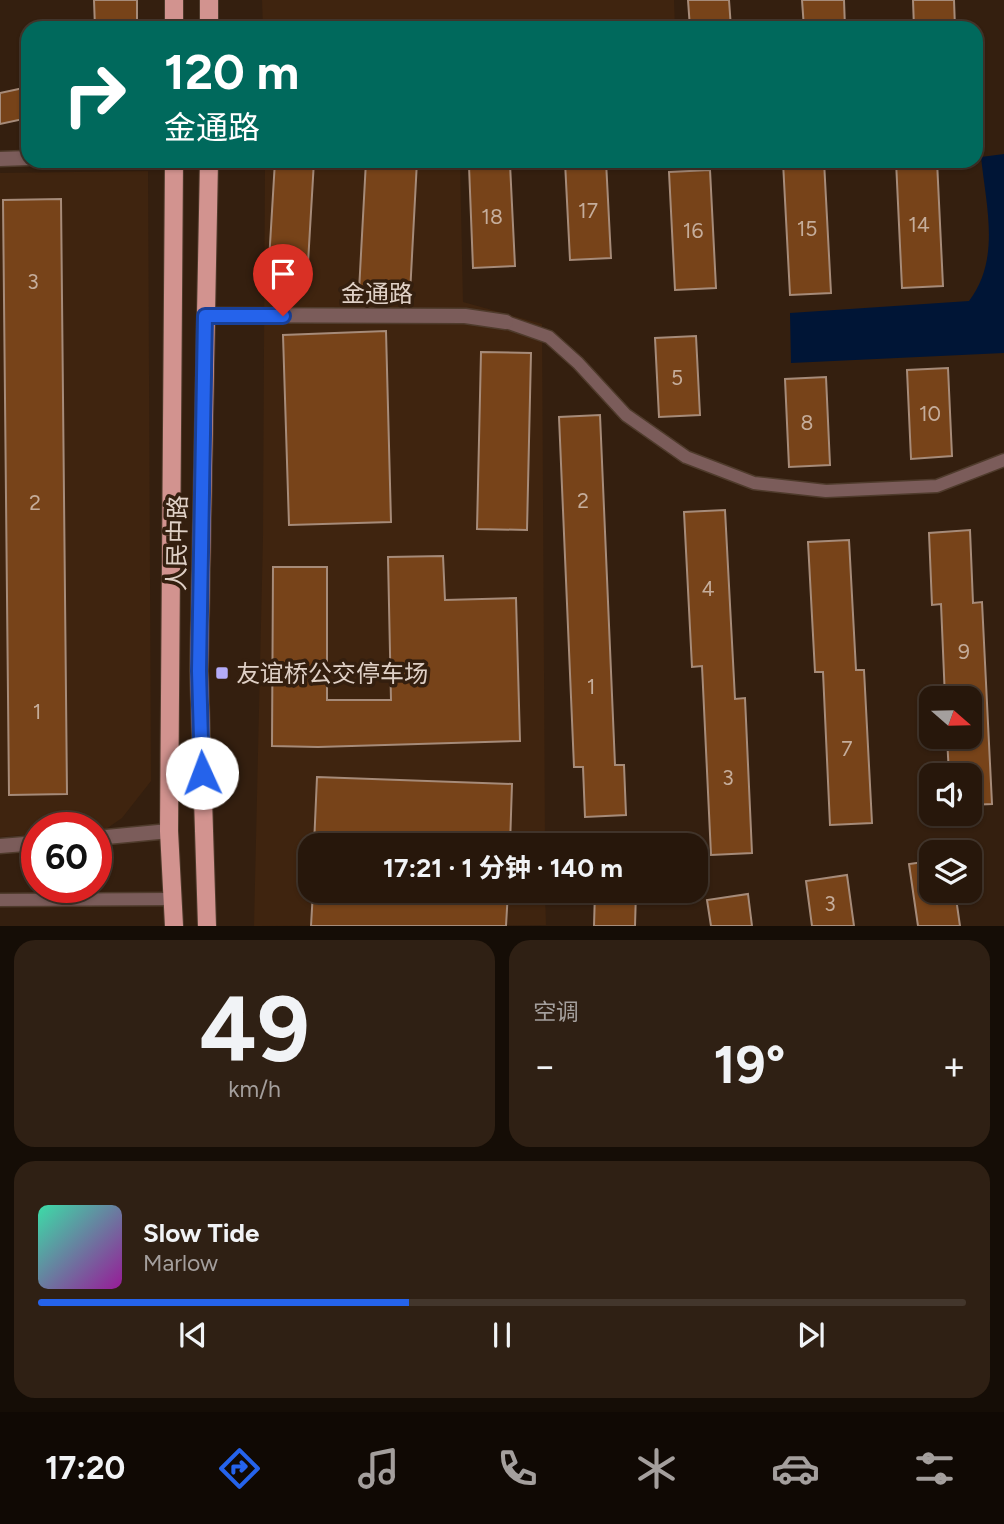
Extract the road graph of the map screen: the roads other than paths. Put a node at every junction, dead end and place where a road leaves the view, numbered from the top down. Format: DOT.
graph roads {
  1 [pos="174,0"];
  2 [pos="209,0"];
  3 [pos="174,21"];
  4 [pos="209,21"];
  5 [pos="21,158"];
  6 [pos="0,159"];
  7 [pos="174,168"];
  8 [pos="209,168"];
  9 [pos="205,316"];
  10 [pos="506,322"];
  11 [pos="1004,460"];
  12 [pos="169,831"];
  13 [pos="112,836"];
  14 [pos="21,844"];
  15 [pos="0,846"];
  16 [pos="172,899"];
  17 [pos="0,900"];
  18 [pos="174,926"];
  19 [pos="207,926"];
  1 -- 3 [label="main road"];
  2 -- 4 [label="main road"];
  5 -- 6 [label="street"];
  7 -- 12 [label="main road, 人民中路"];
  8 -- 9 [label="main road, 人民中路"];
  9 -- 10 [label="street, 金通路"];
  9 -- 19 [label="main road, 人民中路"];
  10 -- 11 [label="lane"];
  12 -- 13 [label="street"];
  12 -- 16 [label="main road, 人民中路"];
  14 -- 15 [label="street"];
  16 -- 17 [label="lane"];
  16 -- 18 [label="main road, 人民中路"];
}
